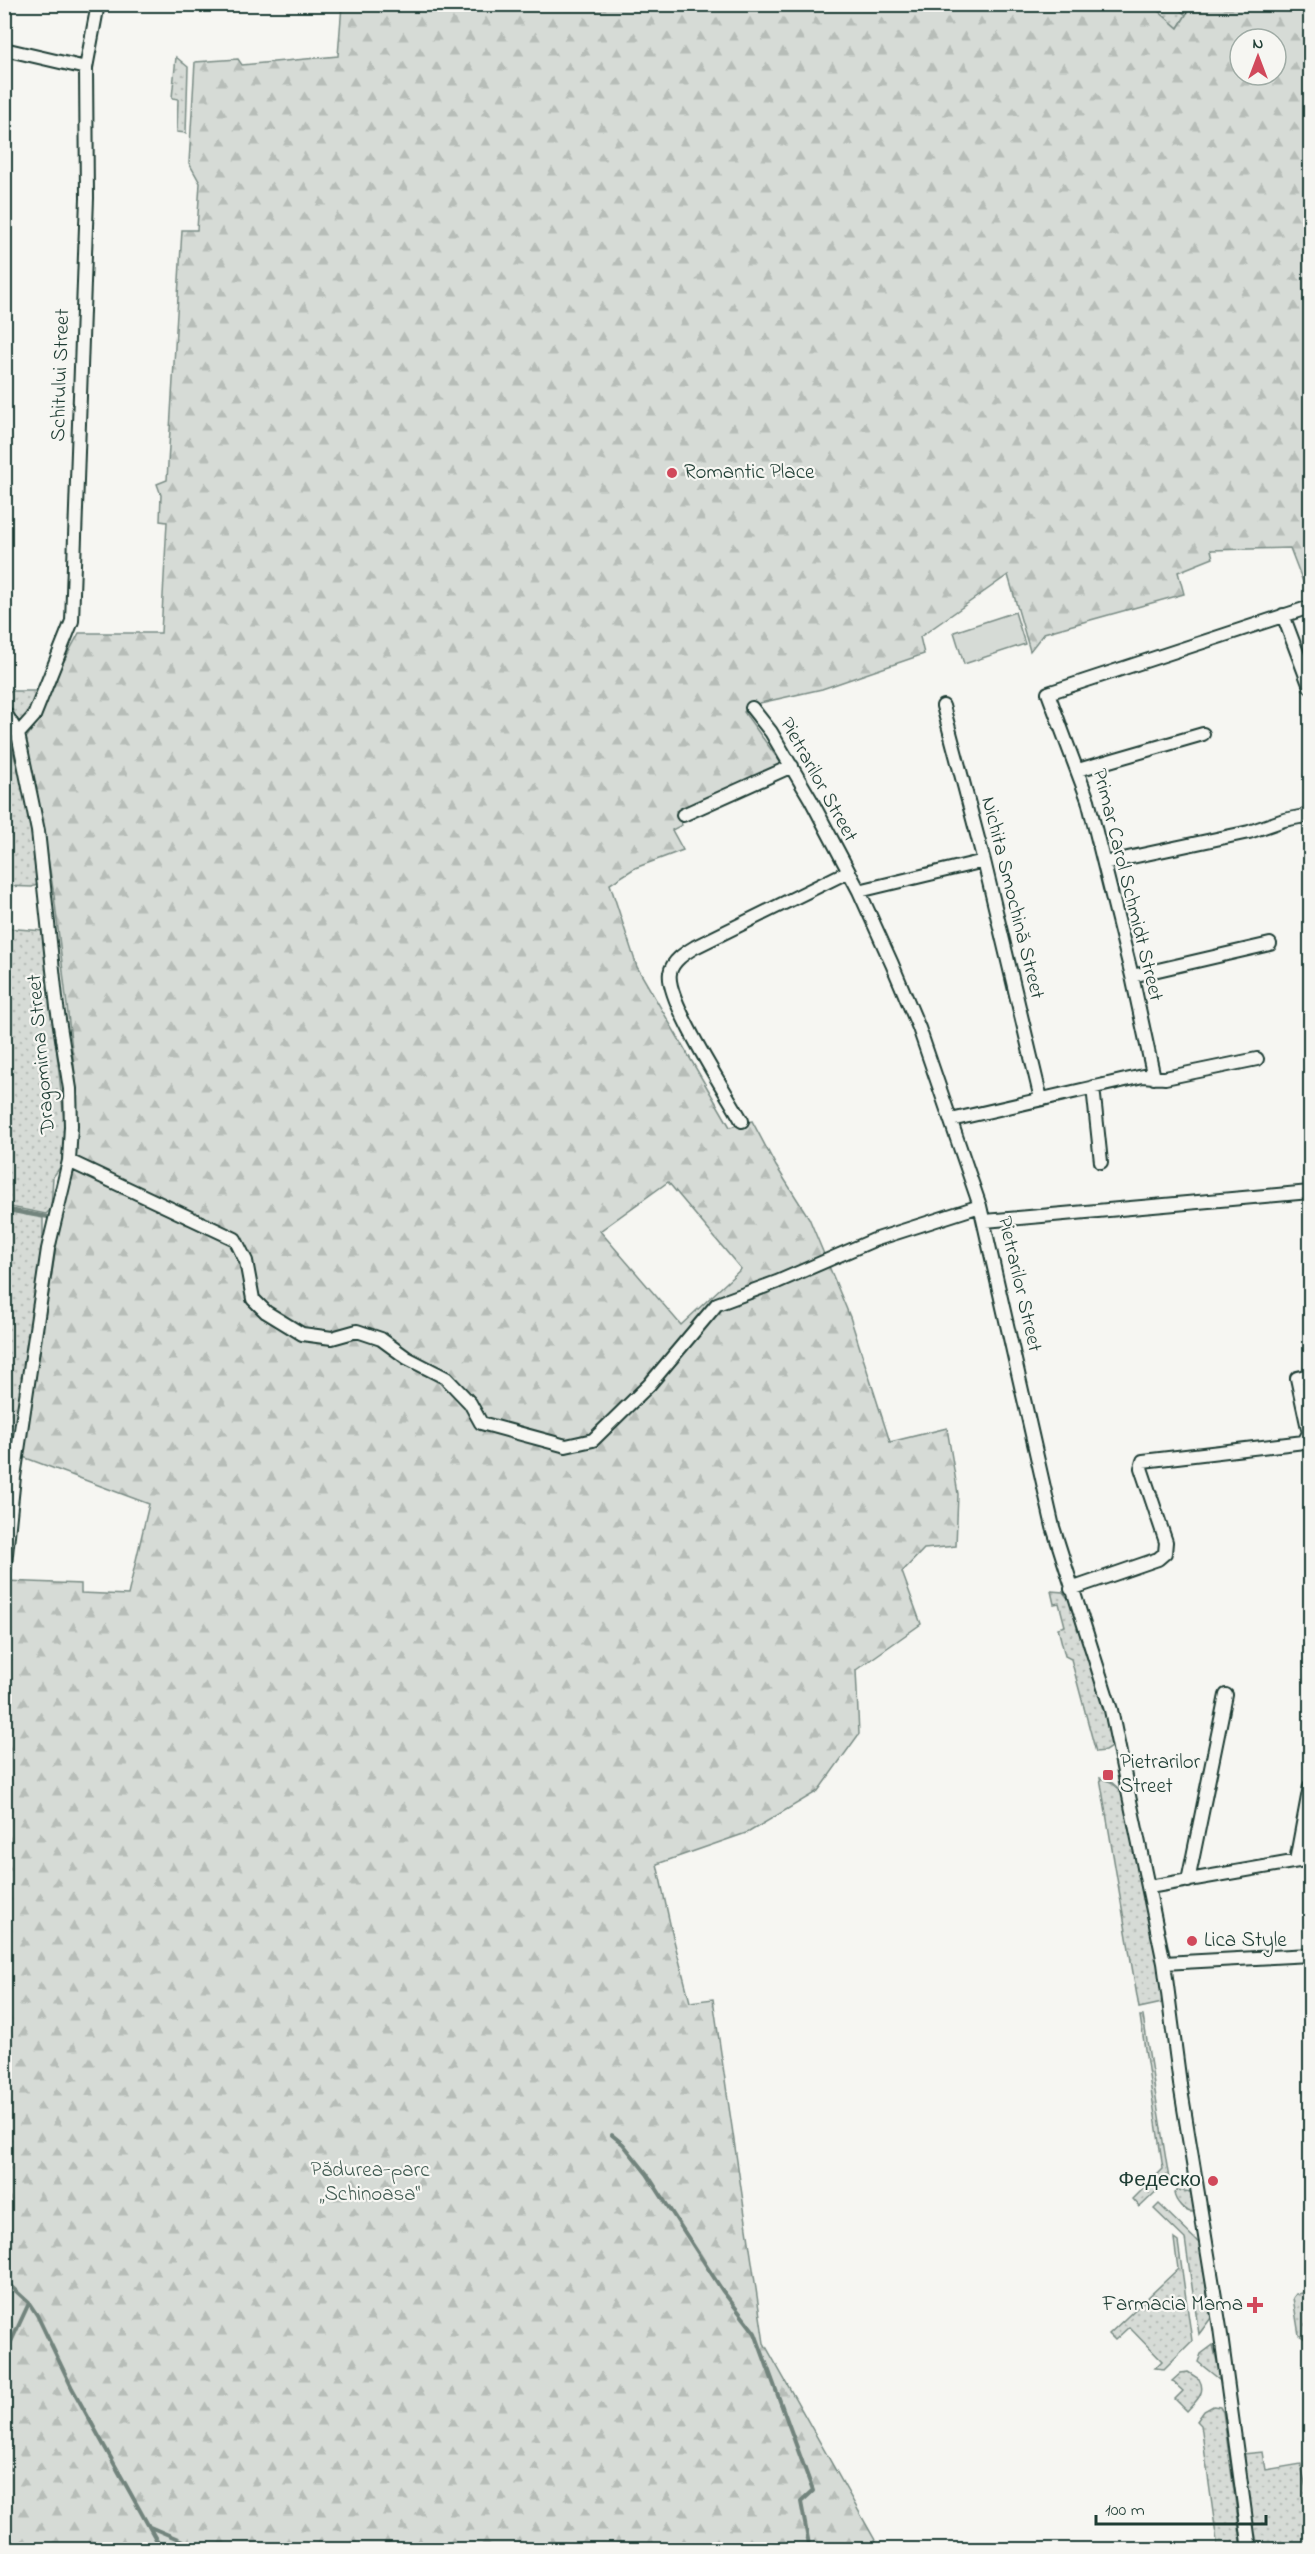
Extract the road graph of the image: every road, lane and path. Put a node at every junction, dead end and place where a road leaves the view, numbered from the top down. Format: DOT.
graph roads {
  1 [pos="98,4"];
  2 [pos="4,49"];
  3 [pos="86,68"];
  4 [pos="1311,607"];
  5 [pos="1282,615"];
  6 [pos="1311,687"];
  7 [pos="943,706"];
  8 [pos="752,708"];
  9 [pos="4,711"];
  10 [pos="18,734"];
  11 [pos="1203,734"];
  12 [pos="792,766"];
  13 [pos="1078,770"];
  14 [pos="683,814"];
  15 [pos="1311,815"];
  16 [pos="984,861"];
  17 [pos="1104,863"];
  18 [pos="847,872"];
  19 [pos="859,891"];
  20 [pos="1270,944"];
  21 [pos="1132,976"];
  22 [pos="1257,1059"];
  23 [pos="1154,1078"];
  24 [pos="1093,1087"];
  25 [pos="1041,1099"];
  26 [pos="951,1120"];
  27 [pos="742,1121"];
  28 [pos="69,1161"];
  29 [pos="1101,1162"];
  30 [pos="1311,1192"];
  31 [pos="980,1206"];
  32 [pos="984,1221"];
  33 [pos="1311,1375"];
  34 [pos="4,1574"];
  35 [pos="1071,1589"];
  36 [pos="1226,1695"];
  37 [pos="1311,1786"];
  38 [pos="1311,1859"];
  39 [pos="1296,1861"];
  40 [pos="1188,1881"];
  41 [pos="1149,1887"];
  42 [pos="1311,1955"];
  43 [pos="1164,1963"];
  44 [pos="1250,2550"];
  1 -- 3 [label="street, Schitului Street"];
  2 -- 3 [label="street"];
  3 -- 10 [label="street, Schitului Street"];
  4 -- 5 [label="street, Primar Carol Schmidt Street"];
  5 -- 6 [label="street"];
  5 -- 13 [label="street, Primar Carol Schmidt Street"];
  7 -- 16 [label="street, Nichita Smochină Street"];
  8 -- 12 [label="street, Pietrarilor Street"];
  9 -- 10 [label="street, Dragomirna Street"];
  10 -- 28 [label="street, Dragomirna Street"];
  11 -- 13 [label="street"];
  12 -- 14 [label="street"];
  12 -- 18 [label="street, Pietrarilor Street"];
  13 -- 17 [label="street, Primar Carol Schmidt Street"];
  15 -- 17 [label="street"];
  16 -- 19 [label="street"];
  16 -- 25 [label="street, Nichita Smochină Street"];
  17 -- 21 [label="street, Primar Carol Schmidt Street"];
  18 -- 19 [label="street, Pietrarilor Street"];
  18 -- 27 [label="street, Pietrarilor Street"];
  19 -- 26 [label="street, Pietrarilor Street"];
  20 -- 21 [label="street"];
  21 -- 23 [label="street, Primar Carol Schmidt Street"];
  22 -- 23 [label="street"];
  23 -- 24 [label="street"];
  24 -- 25 [label="street"];
  24 -- 29 [label="street"];
  25 -- 26 [label="street"];
  26 -- 31 [label="street, Pietrarilor Street"];
  28 -- 31 [label="street"];
  28 -- 34 [label="street, Dragomirna Street"];
  30 -- 32 [label="street"];
  31 -- 32 [label="street, Pietrarilor Street"];
  32 -- 35 [label="street, Pietrarilor Street"];
  33 -- 35 [label="street"];
  35 -- 41 [label="street, Pietrarilor Street"];
  36 -- 40 [label="street"];
  37 -- 39 [label="street"];
  38 -- 39 [label="street"];
  39 -- 40 [label="street"];
  40 -- 41 [label="street"];
  41 -- 43 [label="street, Pietrarilor Street"];
  42 -- 43 [label="street"];
  43 -- 44 [label="street, Pietrarilor Street"];
}
